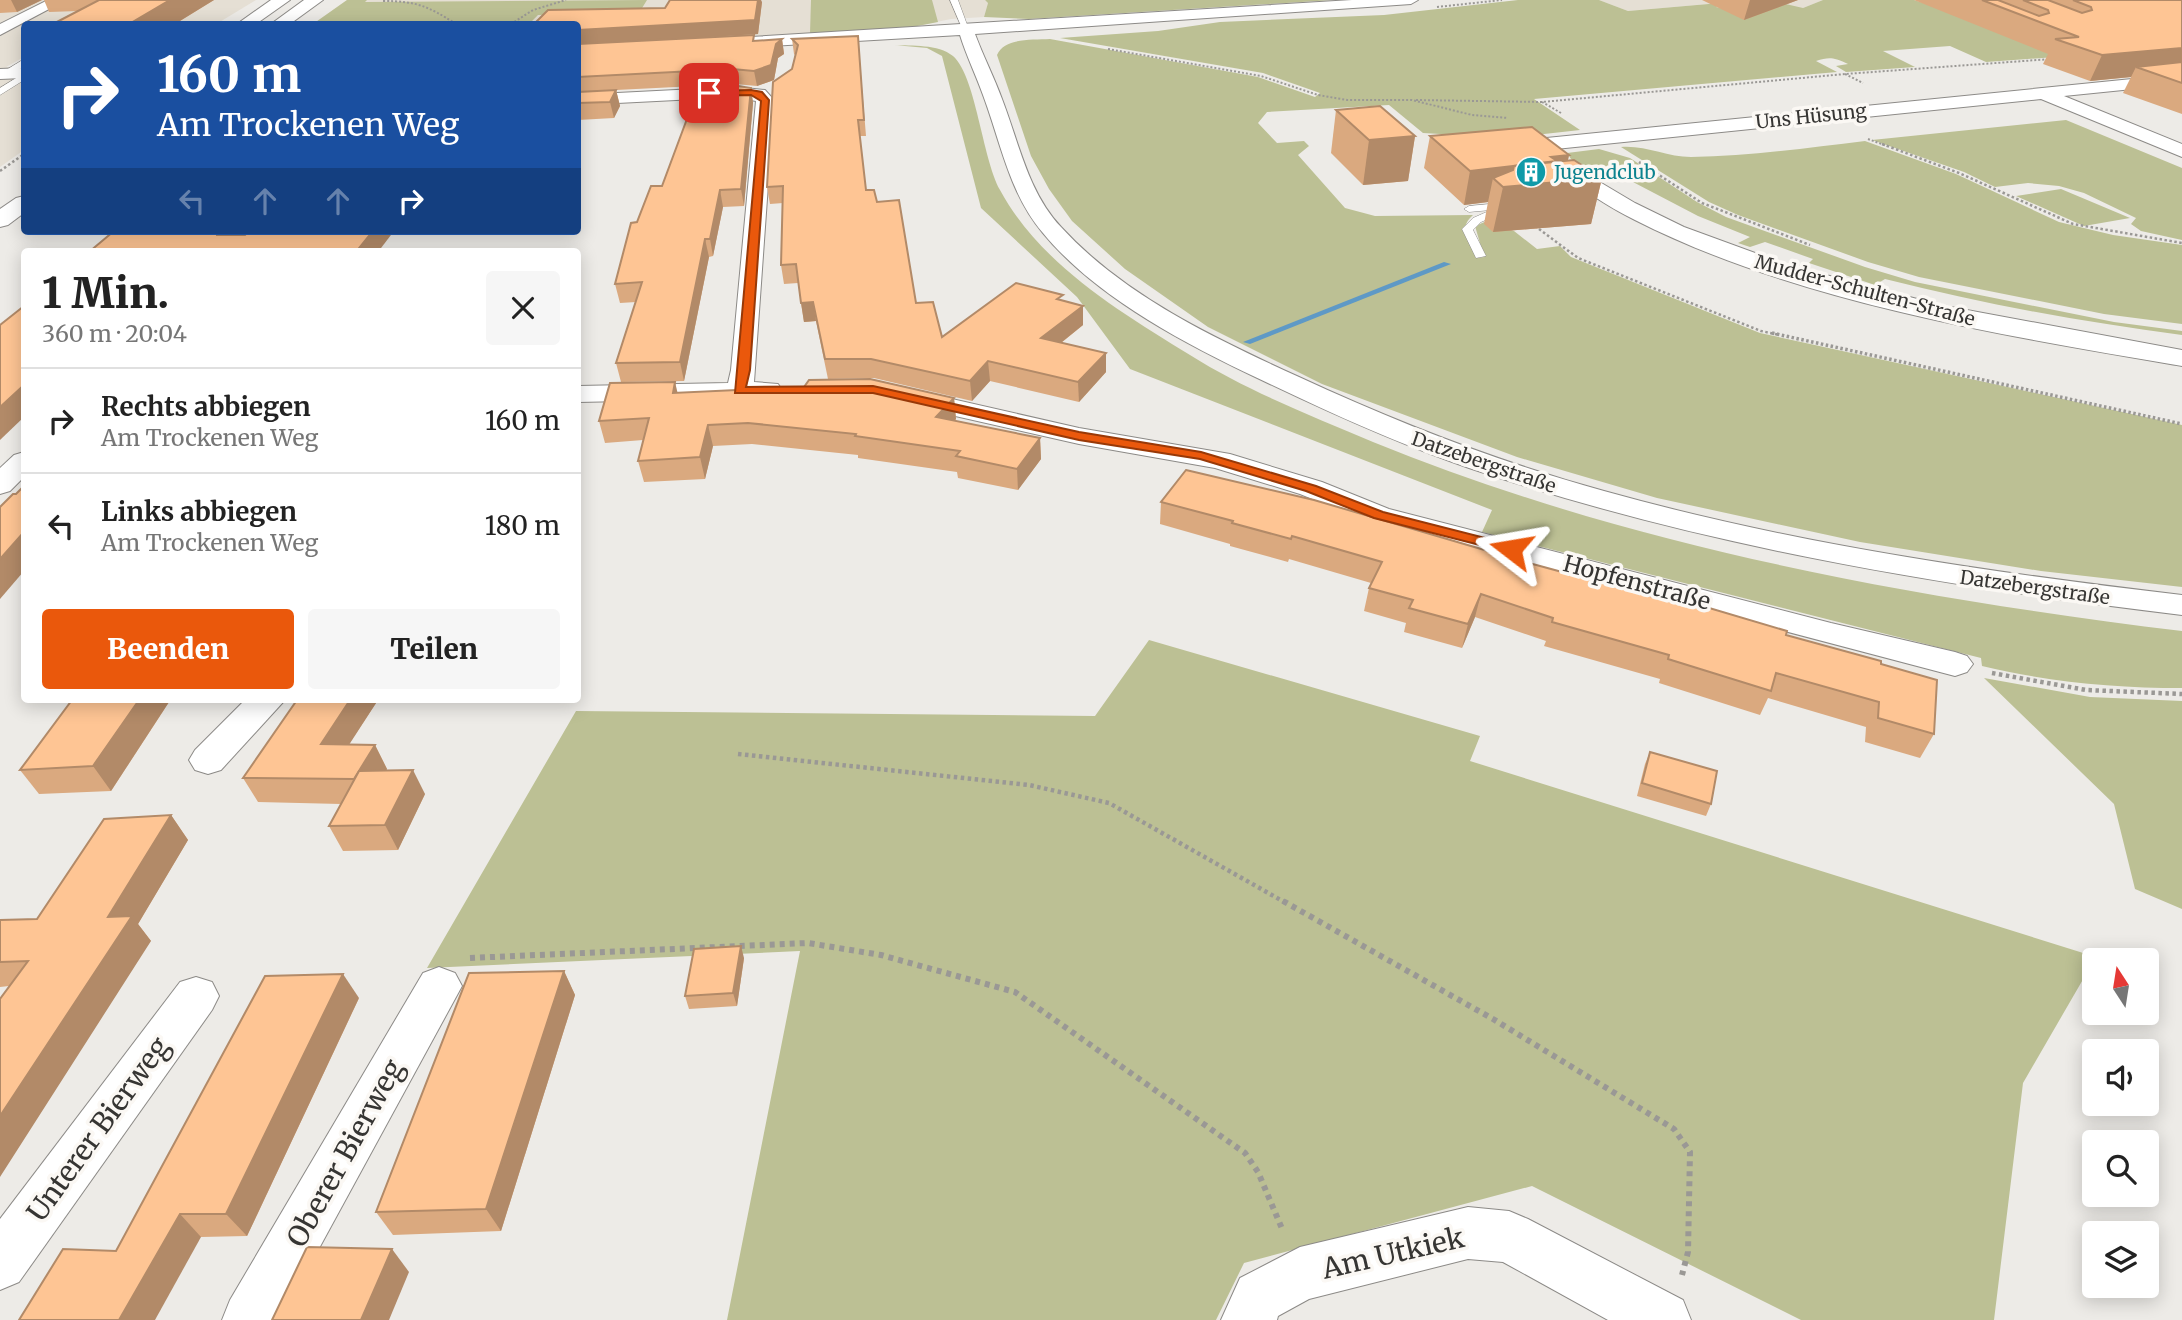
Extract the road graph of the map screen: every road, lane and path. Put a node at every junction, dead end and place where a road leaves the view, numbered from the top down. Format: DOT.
graph roads {
  1 [pos="59,0"];
  2 [pos="282,0"];
  3 [pos="315,0"];
  4 [pos="566,0"];
  5 [pos="954,0"];
  6 [pos="1411,0"];
  7 [pos="383,1"];
  8 [pos="250,21"];
  9 [pos="284,21"];
  10 [pos="451,21"];
  11 [pos="516,21"];
  12 [pos="0,30"];
  13 [pos="967,32"];
  14 [pos="722,47"];
  15 [pos="1105,48"];
  16 [pos="2060,58"];
  17 [pos="21,65"];
  18 [pos="3,74"];
  19 [pos="21,75"];
  20 [pos="21,77"];
  21 [pos="2182,79"];
  22 [pos="780,88"];
  23 [pos="0,92"];
  24 [pos="759,94"];
  25 [pos="2041,94"];
  26 [pos="581,100"];
  27 [pos="1412,100"];
  28 [pos="1542,102"];
  29 [pos="1515,119"];
  30 [pos="1597,138"];
  31 [pos="1867,139"];
  32 [pos="1532,145"];
  33 [pos="1484,150"];
  34 [pos="2182,151"];
  35 [pos="21,157"];
  36 [pos="0,171"];
  37 [pos="1524,204"];
  38 [pos="21,205"];
  39 [pos="1510,205"];
  40 [pos="1469,209"];
  41 [pos="0,220"];
  42 [pos="2182,243"];
  43 [pos="1810,245"];
  44 [pos="1480,256"];
  45 [pos="2182,359"];
  46 [pos="794,389"];
  47 [pos="739,390"];
  48 [pos="886,392"];
  49 [pos="581,394"];
  50 [pos="2182,424"];
  51 [pos="21,464"];
  52 [pos="0,485"];
  53 [pos="2182,605"];
  54 [pos="1955,664"];
  55 [pos="2182,694"];
  56 [pos="264,703"];
  57 [pos="738,754"];
  58 [pos="208,760"];
  59 [pos="439,986"];
  60 [pos="196,996"];
  61 [pos="0,1263"];
  62 [pos="1300,1274"];
  63 [pos="1671,1303"];
  64 [pos="250,1320"];
  65 [pos="1249,1320"];
  1 -- 12 [label="street"];
  2 -- 8 [label="main road"];
  3 -- 9 [label="main road"];
  4 -- 11 [label="path"];
  5 -- 13 [label="lane"];
  6 -- 13 [label="street"];
  7 -- 10 [label="path"];
  13 -- 14 [label="street"];
  13 -- 53 [label="street, Datzebergstraße"];
  15 -- 27 [label="path"];
  16 -- 28 [label="path"];
  17 -- 18 [label="lane"];
  18 -- 19 [label="street"];
  20 -- 23 [label="lane"];
  21 -- 25 [label="street, Uns Hüsung"];
  22 -- 24 [label="street"];
  24 -- 26 [label="street"];
  24 -- 47 [label="street"];
  25 -- 30 [label="street, Uns Hüsung"];
  25 -- 34 [label="street"];
  27 -- 28 [label="path"];
  27 -- 29 [label="path"];
  28 -- 30 [label="path"];
  30 -- 32 [label="street, Uns Hüsung"];
  30 -- 43 [label="path"];
  31 -- 42 [label="path"];
  32 -- 33 [label="street, Uns Hüsung"];
  32 -- 45 [label="street, Mudder-Schulten-Straße"];
  35 -- 36 [label="path"];
  37 -- 39 [label="lane"];
  38 -- 41 [label="main road"];
  39 -- 40 [label="lane"];
  39 -- 44 [label="lane"];
  39 -- 50 [label="path"];
  46 -- 47 [label="street"];
  47 -- 49 [label="street"];
  48 -- 54 [label="street, Hopfenstraße"];
  51 -- 52 [label="street"];
  54 -- 55 [label="path"];
  56 -- 58 [label="street"];
  57 -- 63 [label="path"];
  59 -- 62 [label="path"];
  59 -- 64 [label="street, Oberer Bierweg"];
  60 -- 61 [label="street, Unterer Bierweg"];
  62 -- 63 [label="street, Am Utkiek"];
  62 -- 65 [label="street, Am Utkiek"];
}
